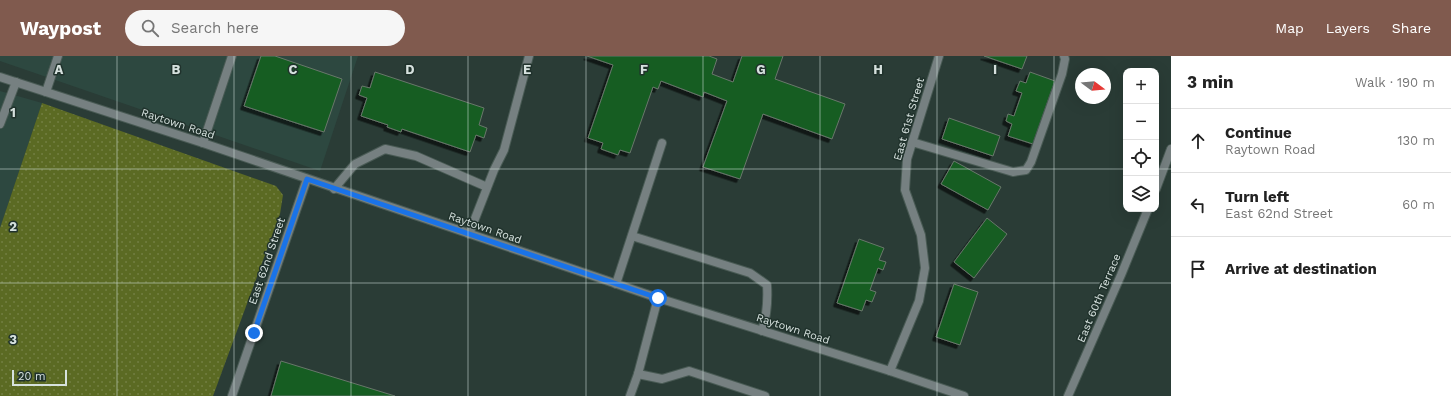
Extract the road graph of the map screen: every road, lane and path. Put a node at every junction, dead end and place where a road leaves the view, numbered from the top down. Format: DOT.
graph roads {
  1 [pos="58,56"];
  2 [pos="232,56"];
  3 [pos="529,56"];
  4 [pos="939,56"];
  5 [pos="1064,56"];
  6 [pos="0,77"];
  7 [pos="16,82"];
  8 [pos="46,92"];
  9 [pos="0,124"];
  10 [pos="912,142"];
  11 [pos="203,143"];
  12 [pos="662,143"];
  13 [pos="1171,149"];
  14 [pos="307,179"];
  15 [pos="1159,181"];
  16 [pos="487,187"];
  17 [pos="334,189"];
  18 [pos="1147,212"];
  19 [pos="469,234"];
  20 [pos="632,236"];
  21 [pos="616,284"];
  22 [pos="658,298"];
  23 [pos="762,331"];
  24 [pos="890,371"];
  25 [pos="638,374"];
  26 [pos="232,396"];
  27 [pos="630,396"];
  28 [pos="765,396"];
  29 [pos="964,396"];
  30 [pos="1068,396"];
  1 -- 8 [label="street"];
  2 -- 11 [label="street"];
  3 -- 16 [label="street"];
  4 -- 10 [label="street, East 61st Street"];
  5 -- 10 [label="street"];
  6 -- 7 [label="street, Raytown Road"];
  7 -- 8 [label="street, Raytown Road"];
  7 -- 9 [label="street"];
  8 -- 11 [label="street, Raytown Road"];
  10 -- 24 [label="street, East 61st Street"];
  11 -- 14 [label="street, Raytown Road"];
  12 -- 20 [label="street"];
  13 -- 15 [label="street"];
  14 -- 17 [label="street, Raytown Road"];
  14 -- 26 [label="street, East 62nd Street"];
  16 -- 17 [label="street"];
  16 -- 19 [label="street"];
  17 -- 19 [label="street, Raytown Road"];
  18 -- 30 [label="street, East 60th Terrace"];
  19 -- 21 [label="street, Raytown Road"];
  20 -- 21 [label="street"];
  20 -- 23 [label="street"];
  21 -- 22 [label="street, Raytown Road"];
  22 -- 23 [label="street, Raytown Road"];
  22 -- 25 [label="street"];
  23 -- 24 [label="street, Raytown Road"];
  24 -- 29 [label="street, Raytown Road"];
  25 -- 27 [label="street"];
  25 -- 28 [label="street"];
}
